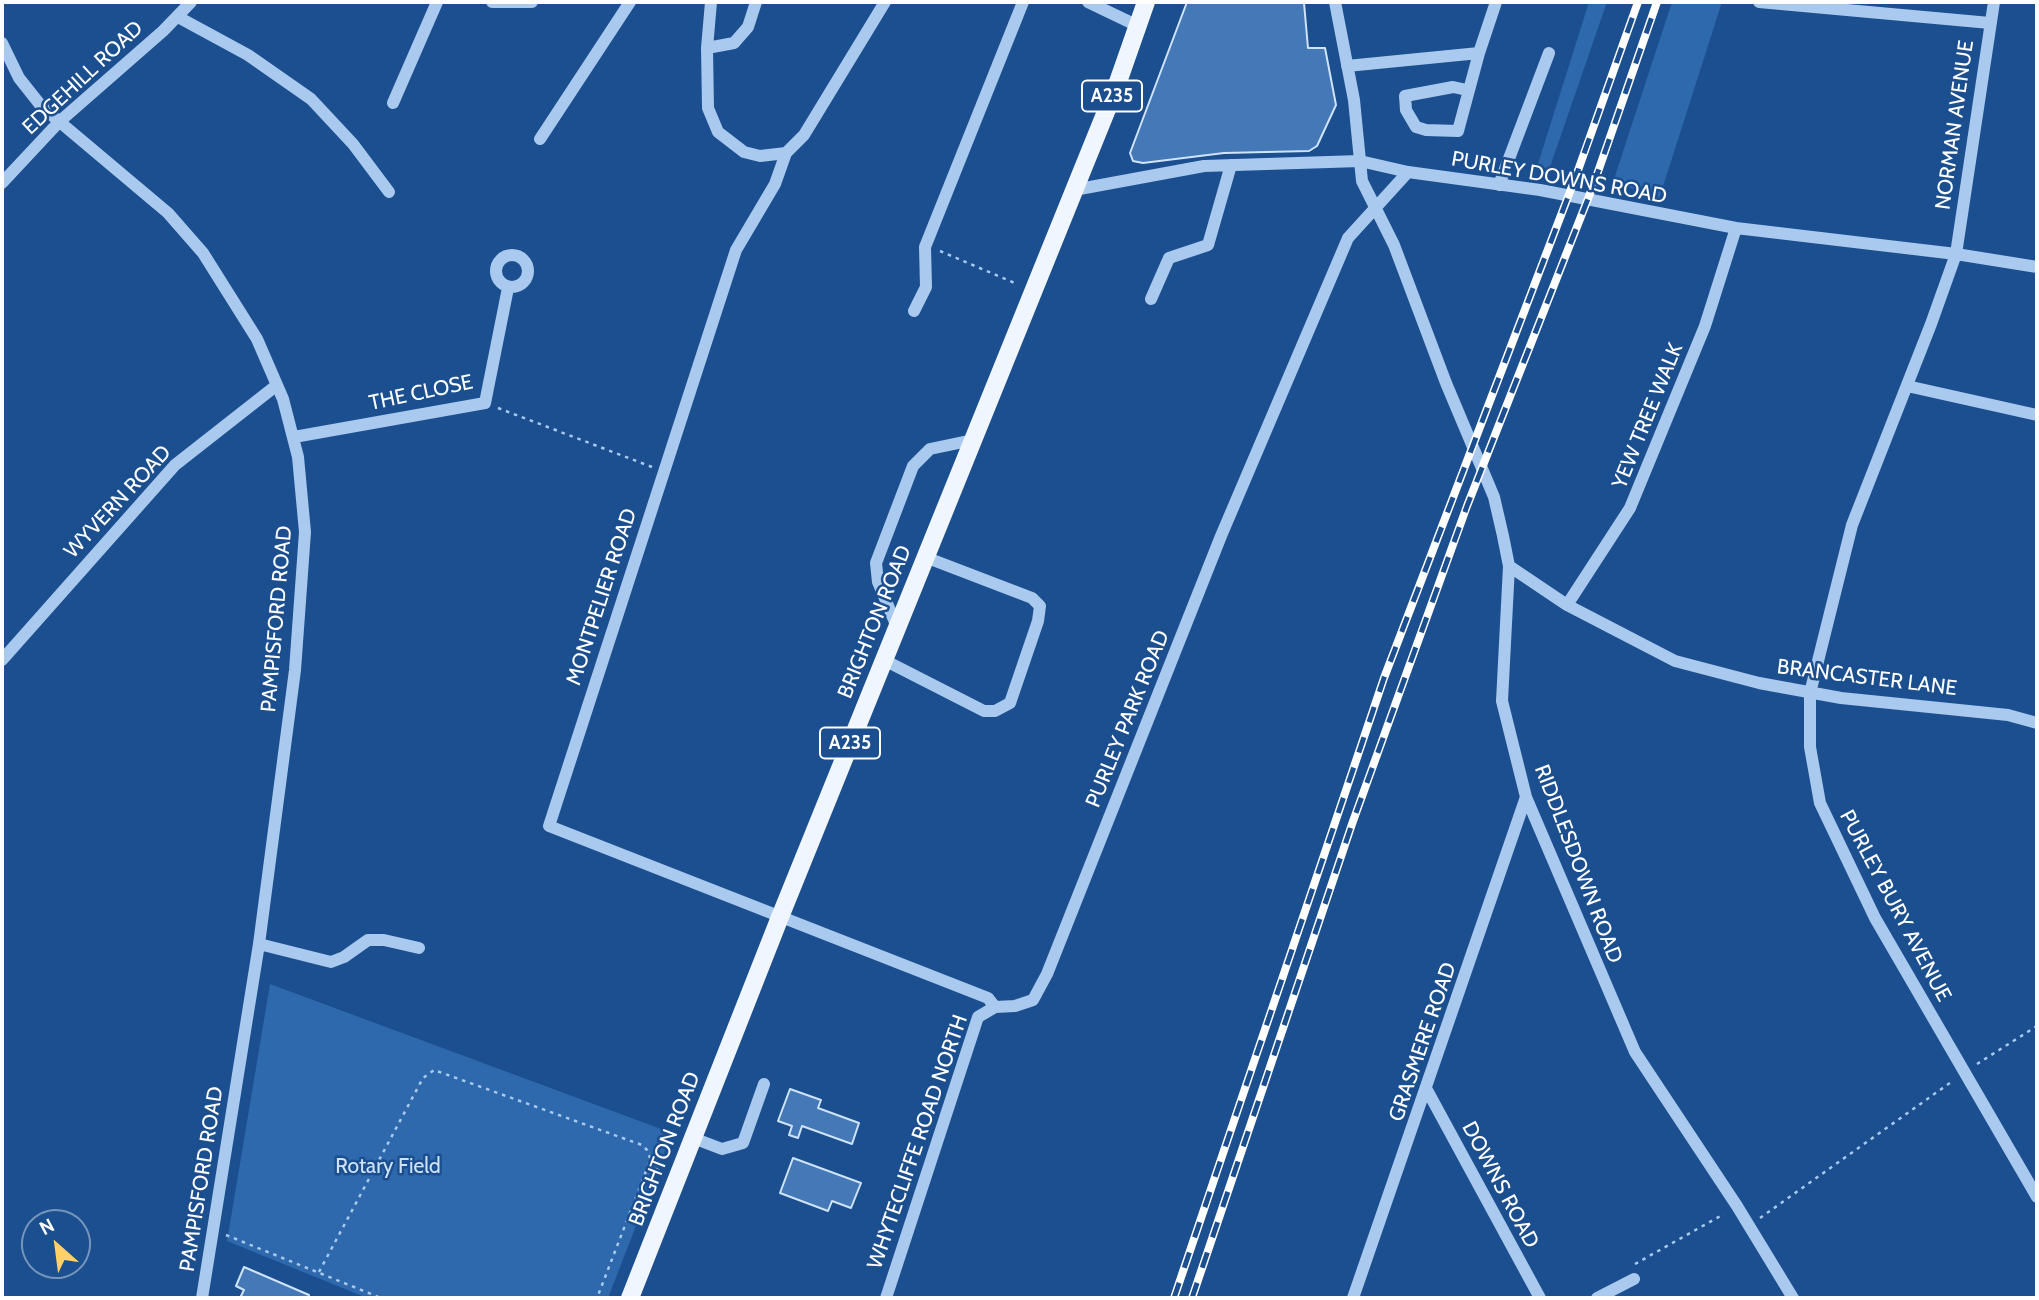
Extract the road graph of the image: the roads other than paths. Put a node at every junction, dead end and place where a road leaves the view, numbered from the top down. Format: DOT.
graph roads {
  1 [pos="191,2"];
  2 [pos="436,2"];
  3 [pos="492,2"];
  4 [pos="532,2"];
  5 [pos="630,2"];
  6 [pos="711,2"];
  7 [pos="756,2"];
  8 [pos="885,2"];
  9 [pos="1023,2"];
  10 [pos="1088,2"];
  11 [pos="1146,2"];
  12 [pos="1335,2"];
  13 [pos="1496,2"];
  14 [pos="1759,2"];
  15 [pos="1994,2"];
  16 [pos="178,18"];
  17 [pos="1990,23"];
  18 [pos="1138,26"];
  19 [pos="2,43"];
  20 [pos="707,48"];
  21 [pos="1479,52"];
  22 [pos="1549,53"];
  23 [pos="1347,66"];
  24 [pos="1467,90"];
  25 [pos="393,103"];
  26 [pos="60,122"];
  27 [pos="540,139"];
  28 [pos="786,153"];
  29 [pos="1360,161"];
  30 [pos="1231,164"];
  31 [pos="1408,172"];
  32 [pos="2,183"];
  33 [pos="1499,185"];
  34 [pos="1074,190"];
  35 [pos="389,192"];
  36 [pos="1376,207"];
  37 [pos="1736,228"];
  38 [pos="1956,254"];
  39 [pos="2037,267"];
  40 [pos="508,288"];
  41 [pos="1151,299"];
  42 [pos="914,311"];
  43 [pos="277,385"];
  44 [pos="1907,386"];
  45 [pos="2037,415"];
  46 [pos="294,437"];
  47 [pos="973,440"];
  48 [pos="925,557"];
  49 [pos="1509,566"];
  50 [pos="1567,605"];
  51 [pos="897,627"];
  52 [pos="2,660"];
  53 [pos="884,660"];
  54 [pos="1810,692"];
  55 [pos="2037,723"];
  56 [pos="1527,797"];
  57 [pos="780,917"];
  58 [pos="259,944"];
  59 [pos="419,948"];
  60 [pos="995,1007"];
  61 [pos="764,1084"];
  62 [pos="1427,1090"];
  63 [pos="693,1138"];
  64 [pos="2037,1197"];
  65 [pos="1634,1279"];
  66 [pos="202,1298"];
  67 [pos="631,1298"];
  68 [pos="886,1298"];
  69 [pos="1353,1298"];
  70 [pos="1540,1298"];
  71 [pos="1597,1298"];
  72 [pos="1793,1298"];
  1 -- 16 [label="street, EDGEHILL ROAD"];
  2 -- 25 [label="street"];
  3 -- 4 [label="street"];
  5 -- 27 [label="street"];
  6 -- 20 [label="street"];
  7 -- 20 [label="street"];
  8 -- 28 [label="street, MONTPELIER ROAD"];
  9 -- 42 [label="street"];
  10 -- 18 [label="street"];
  11 -- 18 [label="main road, BRIGHTON ROAD / A235"];
  12 -- 23 [label="street, RIDDLESDOWN ROAD"];
  13 -- 21 [label="street"];
  14 -- 17 [label="street"];
  15 -- 17 [label="street, NORMAN AVENUE"];
  16 -- 26 [label="street, EDGEHILL ROAD"];
  16 -- 35 [label="street"];
  17 -- 38 [label="street, NORMAN AVENUE"];
  18 -- 34 [label="main road, BRIGHTON ROAD / A235"];
  19 -- 26 [label="street, PAMPISFORD ROAD"];
  20 -- 28 [label="street"];
  21 -- 23 [label="street"];
  21 -- 24 [label="street"];
  22 -- 33 [label="street"];
  23 -- 29 [label="street, RIDDLESDOWN ROAD"];
  24 -- 24 [label="street"];
  26 -- 32 [label="street, EDGEHILL ROAD"];
  26 -- 43 [label="street, PAMPISFORD ROAD"];
  28 -- 57 [label="street, MONTPELIER ROAD"];
  29 -- 30 [label="street, PURLEY DOWNS ROAD"];
  29 -- 31 [label="street, PURLEY DOWNS ROAD"];
  29 -- 36 [label="street, RIDDLESDOWN ROAD"];
  30 -- 34 [label="street, PURLEY DOWNS ROAD"];
  30 -- 41 [label="street"];
  31 -- 33 [label="street, PURLEY DOWNS ROAD"];
  31 -- 36 [label="street"];
  33 -- 37 [label="street, PURLEY DOWNS ROAD"];
  34 -- 47 [label="main road, BRIGHTON ROAD / A235"];
  36 -- 49 [label="street, RIDDLESDOWN ROAD"];
  36 -- 60 [label="street, PURLEY PARK ROAD"];
  37 -- 38 [label="street, PURLEY DOWNS ROAD"];
  37 -- 50 [label="street, YEW TREE WALK"];
  38 -- 39 [label="street, PURLEY DOWNS ROAD"];
  38 -- 44 [label="street, PURLEY BURY AVENUE"];
  40 -- 46 [label="street, THE CLOSE"];
  43 -- 46 [label="street, PAMPISFORD ROAD"];
  43 -- 52 [label="street, WYVERN ROAD"];
  44 -- 45 [label="street"];
  44 -- 54 [label="street, PURLEY BURY AVENUE"];
  46 -- 58 [label="street, PAMPISFORD ROAD"];
  47 -- 48 [label="main road, BRIGHTON ROAD / A235"];
  47 -- 51 [label="street"];
  48 -- 51 [label="main road, BRIGHTON ROAD / A235"];
  48 -- 53 [label="street"];
  49 -- 50 [label="street, BRANCASTER LANE"];
  49 -- 56 [label="street, RIDDLESDOWN ROAD"];
  50 -- 54 [label="street, BRANCASTER LANE"];
  51 -- 53 [label="main road, BRIGHTON ROAD / A235"];
  53 -- 57 [label="main road, BRIGHTON ROAD / A235"];
  54 -- 55 [label="street, BRANCASTER LANE"];
  54 -- 64 [label="street, PURLEY BURY AVENUE"];
  56 -- 62 [label="street, GRASMERE ROAD"];
  56 -- 72 [label="street, RIDDLESDOWN ROAD"];
  57 -- 60 [label="street"];
  57 -- 63 [label="main road, BRIGHTON ROAD / A235"];
  58 -- 59 [label="street"];
  58 -- 66 [label="street, PAMPISFORD ROAD"];
  60 -- 68 [label="street, WHYTECLIFFE ROAD NORTH"];
  61 -- 63 [label="street"];
  62 -- 69 [label="street, GRASMERE ROAD"];
  62 -- 70 [label="street, DOWNS ROAD"];
  63 -- 67 [label="main road, BRIGHTON ROAD / A235"];
  65 -- 71 [label="street"];
}
